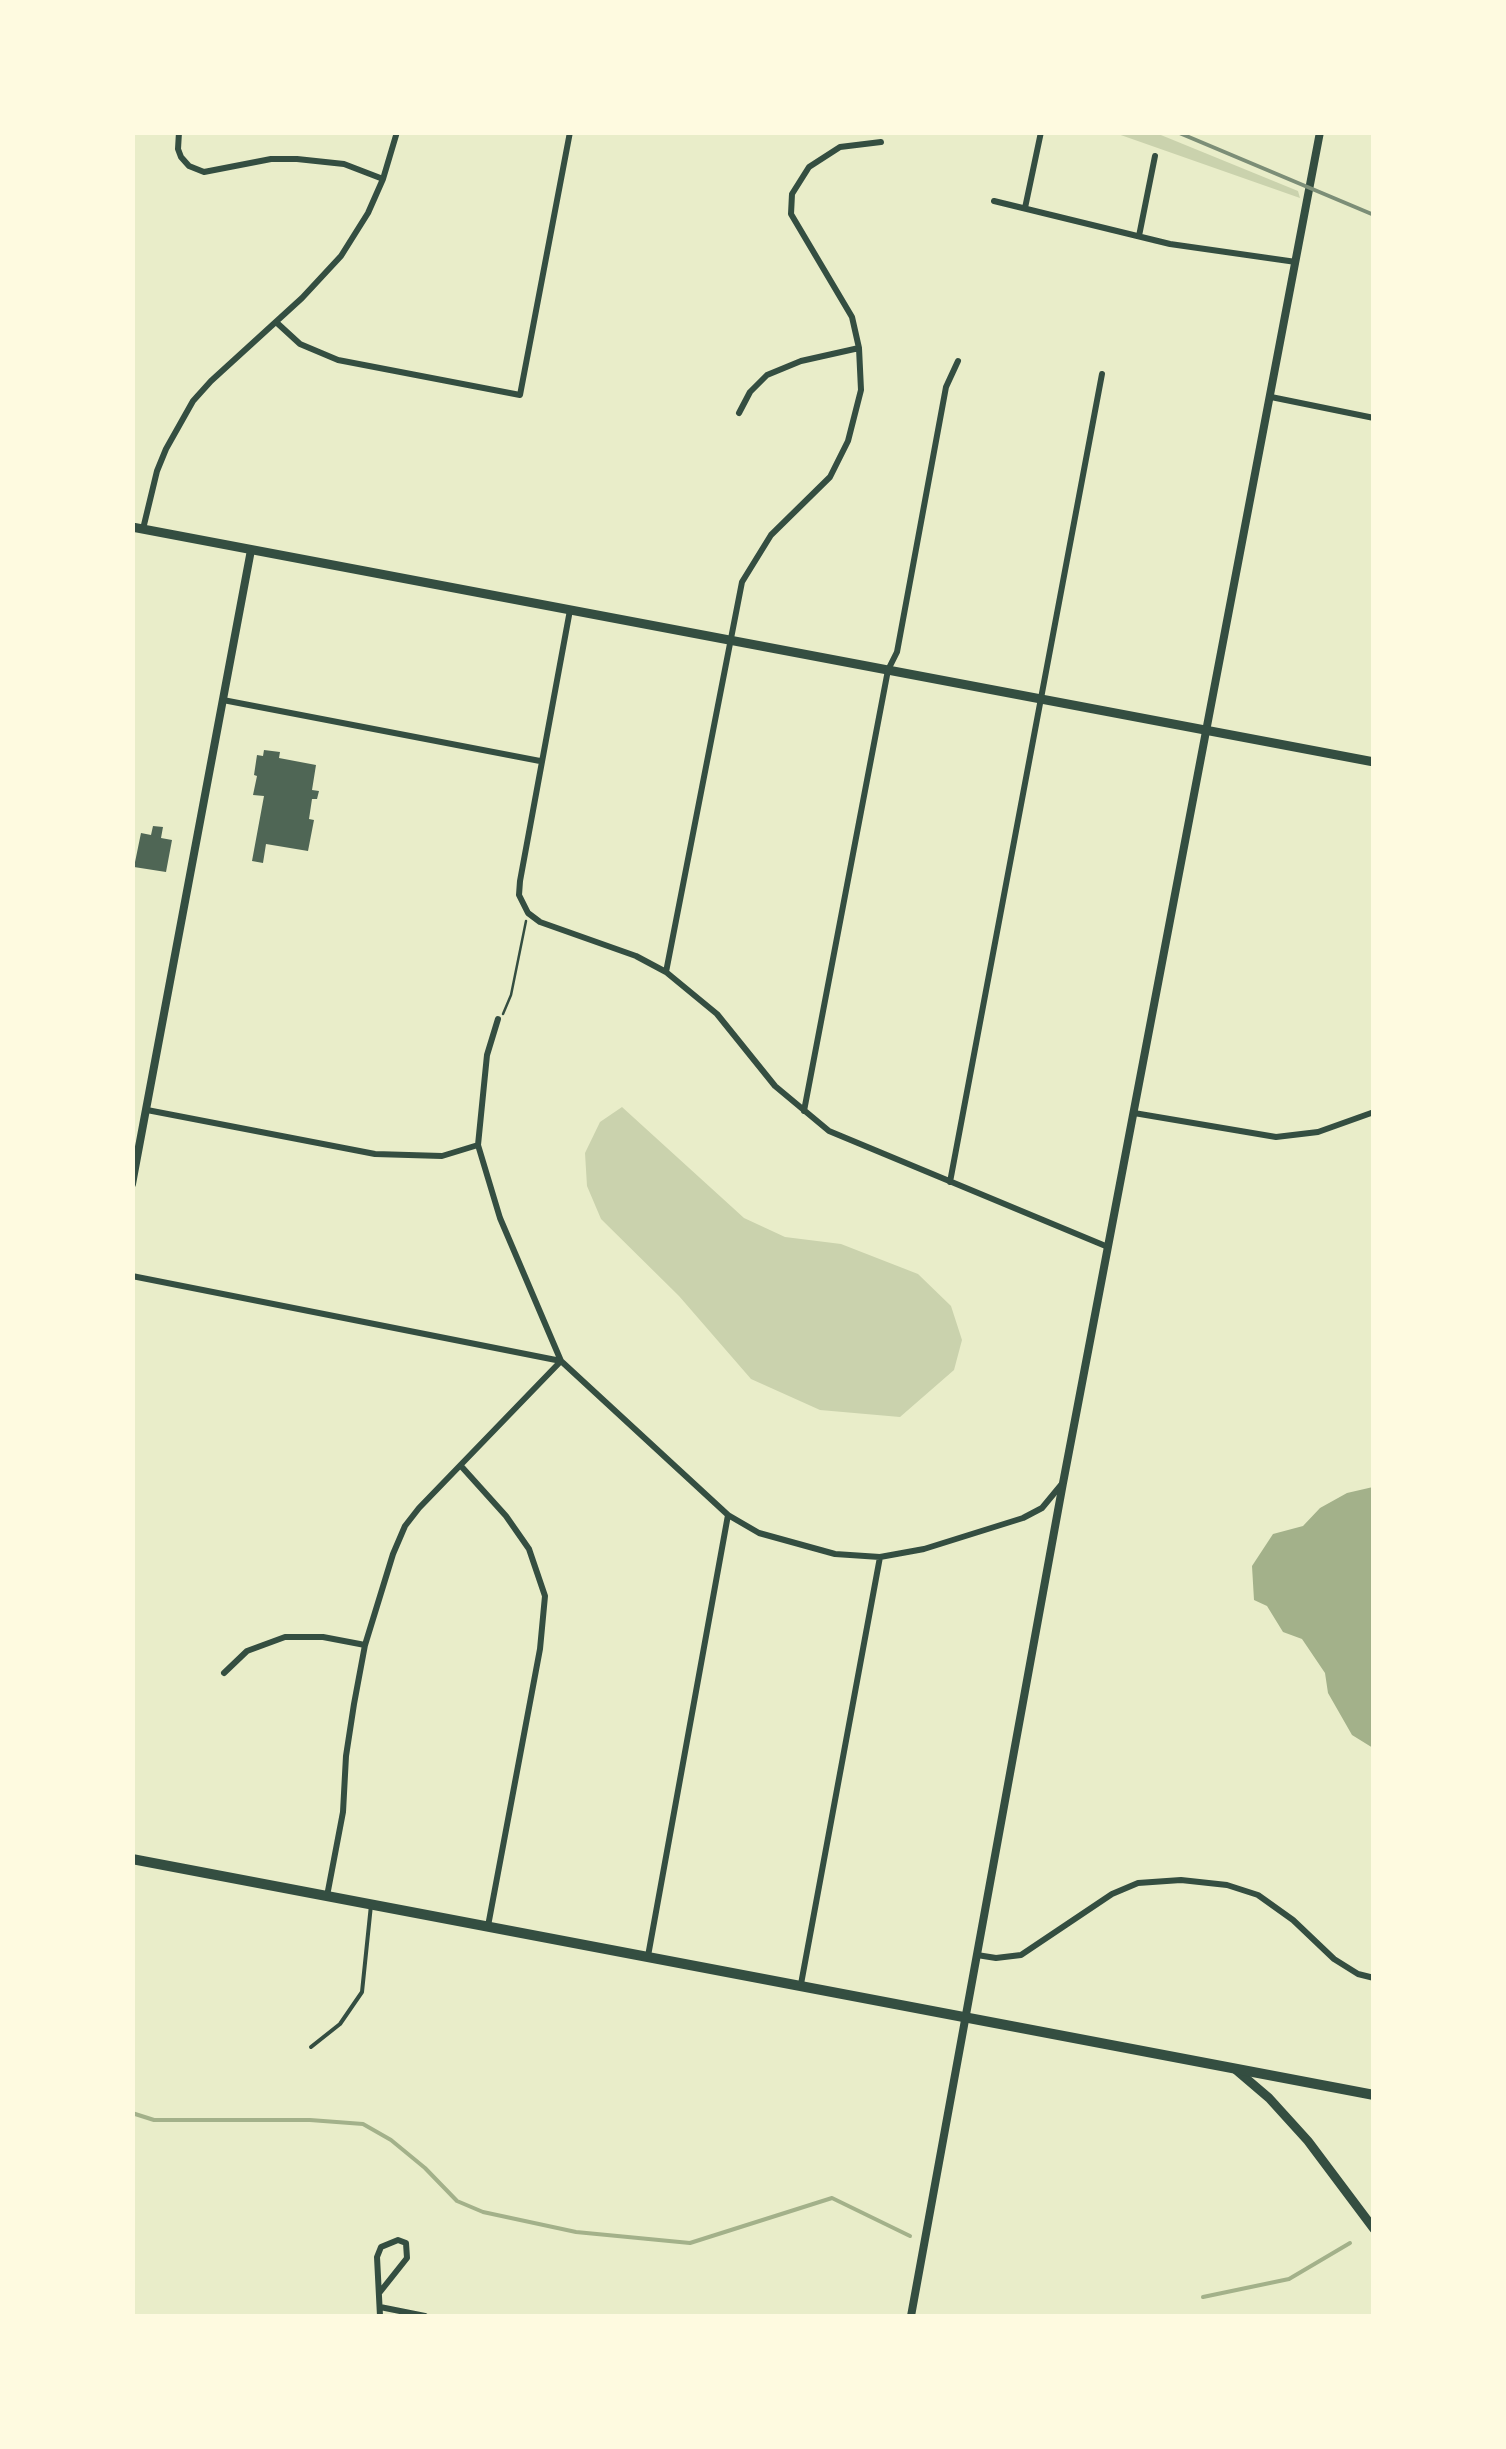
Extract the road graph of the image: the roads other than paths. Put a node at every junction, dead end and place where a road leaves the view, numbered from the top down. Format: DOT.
graph roads {
  1 [pos="179,132"];
  2 [pos="397,132"];
  3 [pos="570,132"];
  4 [pos="1041,132"];
  5 [pos="1320,132"];
  6 [pos="881,142"];
  7 [pos="1155,156"];
  8 [pos="383,179"];
  9 [pos="994,202"];
  10 [pos="1024,208"];
  11 [pos="1139,236"];
  12 [pos="1296,262"];
  13 [pos="276,322"];
  14 [pos="860,348"];
  15 [pos="958,362"];
  16 [pos="1102,374"];
  17 [pos="1271,397"];
  18 [pos="739,413"];
  19 [pos="1374,418"];
  20 [pos="138,528"];
  21 [pos="251,550"];
  22 [pos="570,610"];
  23 [pos="730,639"];
  24 [pos="888,670"];
  25 [pos="1042,698"];
  26 [pos="223,700"];
  27 [pos="1207,729"];
  28 [pos="540,761"];
  29 [pos="1374,762"];
  30 [pos="666,972"];
  31 [pos="498,1019"];
  32 [pos="147,1110"];
  33 [pos="1374,1112"];
  34 [pos="804,1113"];
  35 [pos="1134,1114"];
  36 [pos="478,1145"];
  37 [pos="950,1182"];
  38 [pos="132,1184"];
  39 [pos="1109,1247"];
  40 [pos="132,1276"];
  41 [pos="561,1361"];
  42 [pos="461,1466"];
  43 [pos="1063,1483"];
  44 [pos="728,1515"];
  45 [pos="880,1557"];
  46 [pos="366,1645"];
  47 [pos="224,1672"];
  48 [pos="133,1861"];
  49 [pos="327,1896"];
  50 [pos="371,1905"];
  51 [pos="488,1928"];
  52 [pos="648,1956"];
  53 [pos="978,1956"];
  54 [pos="1374,1978"];
  55 [pos="801,1984"];
  56 [pos="966,2017"];
  57 [pos="311,2047"];
  58 [pos="1233,2067"];
  59 [pos="1374,2095"];
  60 [pos="1374,2228"];
  61 [pos="380,2292"];
  62 [pos="380,2307"];
  63 [pos="380,2316"];
  64 [pos="425,2316"];
  65 [pos="911,2316"];
  1 -- 8 [label="street"];
  2 -- 8 [label="street"];
  3 -- 13 [label="street"];
  4 -- 10 [label="street"];
  5 -- 12 [label="street"];
  6 -- 14 [label="street"];
  7 -- 11 [label="street"];
  8 -- 13 [label="street"];
  9 -- 10 [label="street"];
  10 -- 11 [label="street"];
  11 -- 12 [label="street"];
  12 -- 17 [label="street"];
  13 -- 20 [label="street"];
  14 -- 18 [label="street"];
  14 -- 23 [label="street"];
  15 -- 24 [label="street"];
  16 -- 25 [label="street"];
  17 -- 19 [label="street"];
  17 -- 27 [label="street"];
  20 -- 21 [label="main road"];
  21 -- 22 [label="main road"];
  21 -- 26 [label="street"];
  22 -- 23 [label="main road"];
  22 -- 28 [label="street"];
  23 -- 24 [label="main road"];
  23 -- 30 [label="street"];
  24 -- 25 [label="main road"];
  24 -- 34 [label="street"];
  25 -- 27 [label="main road"];
  25 -- 37 [label="street"];
  26 -- 28 [label="street"];
  26 -- 32 [label="street"];
  27 -- 29 [label="main road"];
  27 -- 35 [label="street"];
  28 -- 30 [label="street"];
  30 -- 34 [label="street"];
  31 -- 36 [label="street"];
  32 -- 36 [label="street"];
  32 -- 38 [label="street"];
  33 -- 35 [label="street"];
  34 -- 37 [label="street"];
  35 -- 39 [label="street"];
  36 -- 41 [label="street"];
  37 -- 39 [label="street"];
  39 -- 43 [label="street"];
  40 -- 41 [label="street"];
  41 -- 42 [label="street"];
  41 -- 44 [label="street"];
  42 -- 46 [label="street"];
  42 -- 51 [label="street"];
  43 -- 45 [label="street"];
  43 -- 53 [label="street"];
  44 -- 45 [label="street"];
  44 -- 52 [label="street"];
  45 -- 55 [label="street"];
  46 -- 47 [label="street"];
  46 -- 49 [label="street"];
  48 -- 49 [label="main road"];
  49 -- 50 [label="main road"];
  50 -- 51 [label="main road"];
  50 -- 57 [label="lane"];
  51 -- 52 [label="main road"];
  52 -- 55 [label="main road"];
  53 -- 54 [label="street"];
  53 -- 56 [label="street"];
  55 -- 56 [label="main road"];
  56 -- 58 [label="main road"];
  56 -- 65 [label="street"];
  58 -- 59 [label="main road"];
  58 -- 60 [label="main road"];
  61 -- 61 [label="street"];
  61 -- 62 [label="street"];
  62 -- 63 [label="street"];
  62 -- 64 [label="street"];
}
